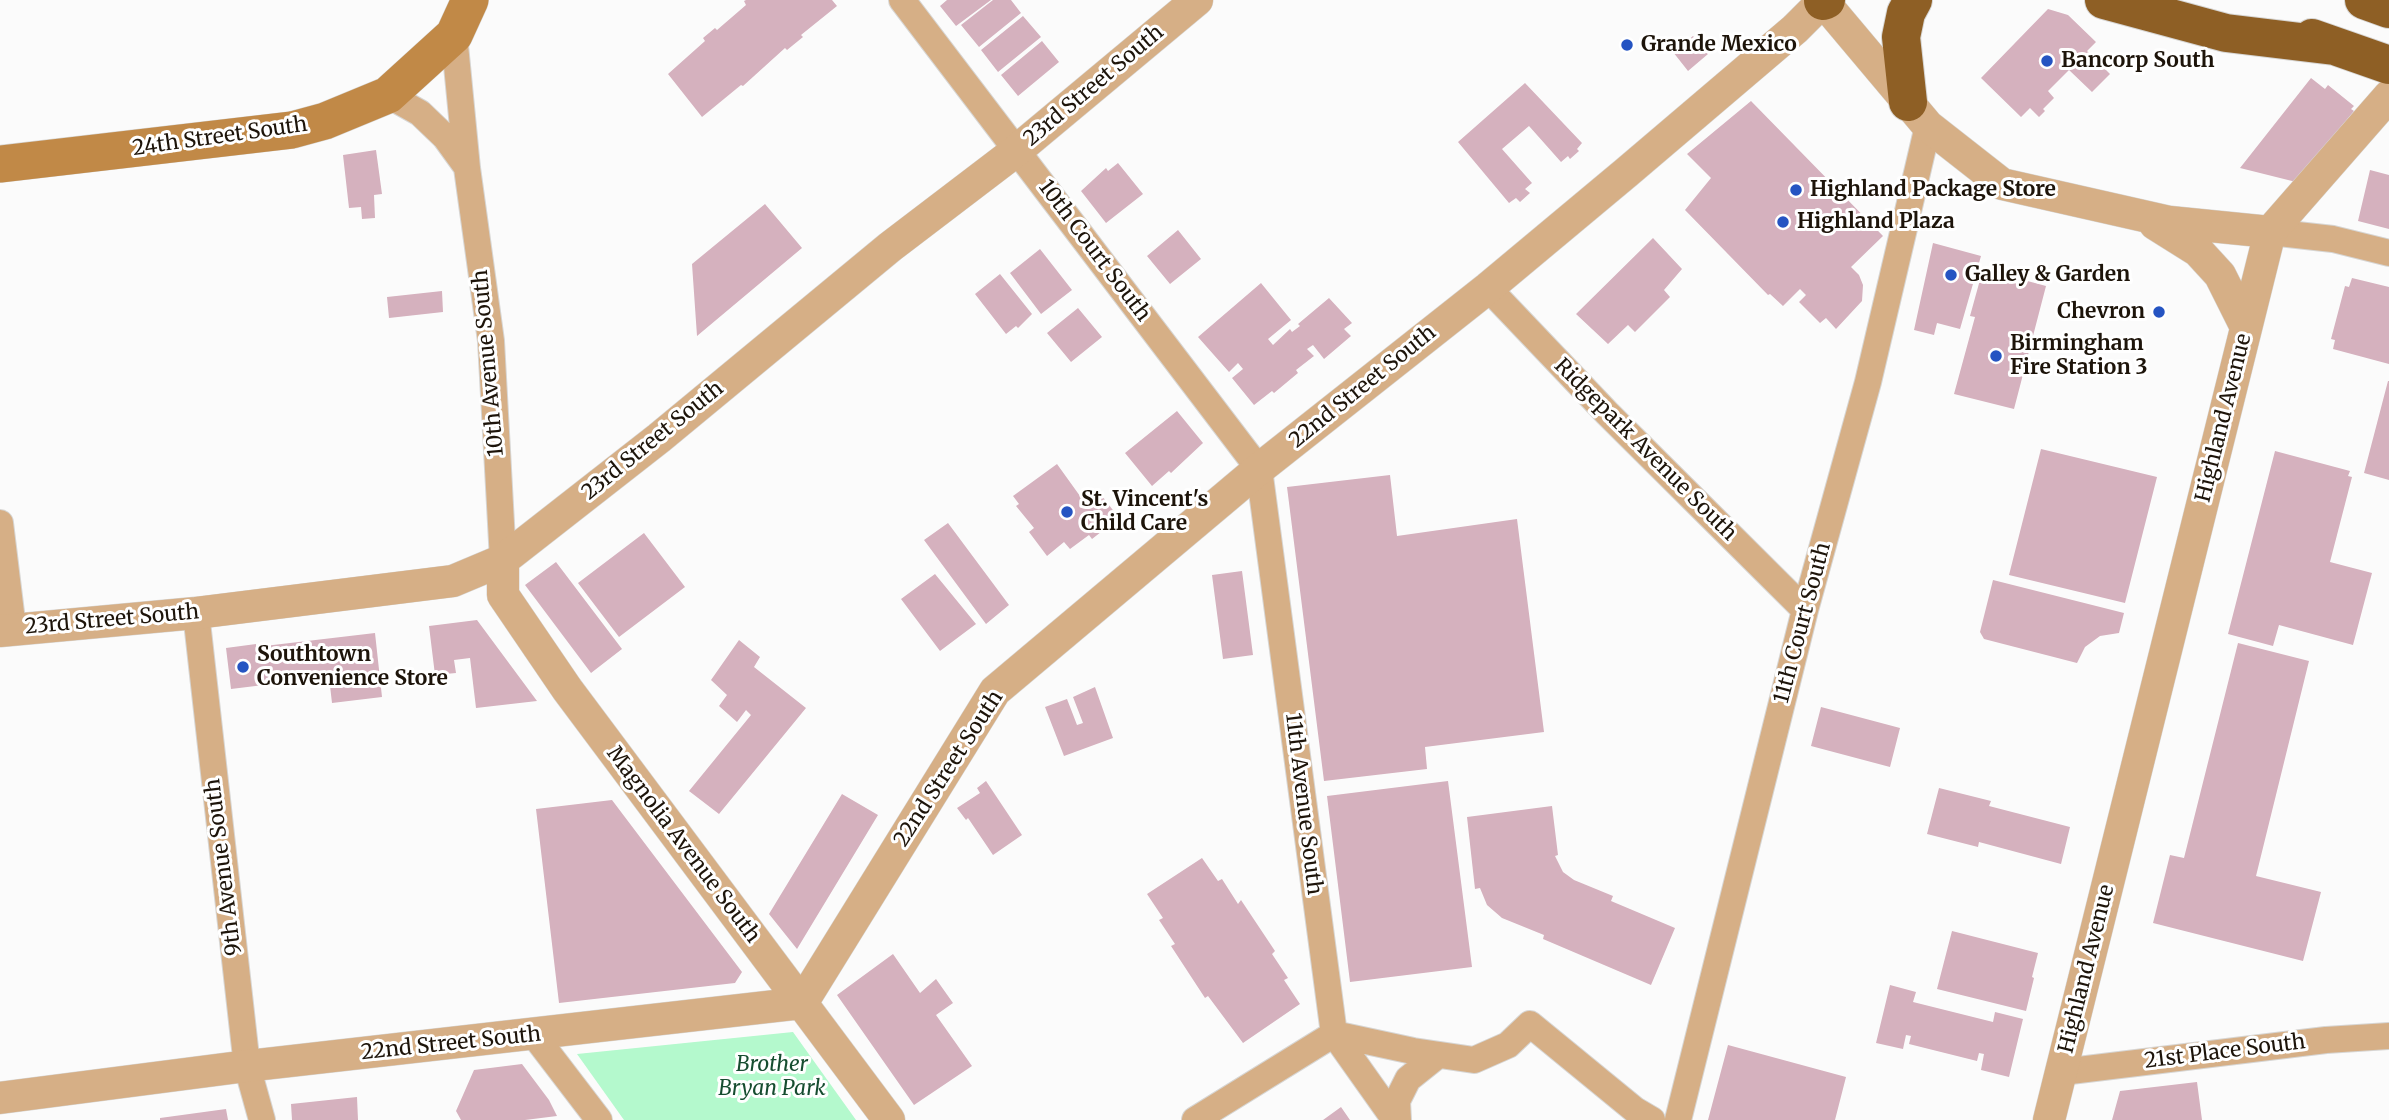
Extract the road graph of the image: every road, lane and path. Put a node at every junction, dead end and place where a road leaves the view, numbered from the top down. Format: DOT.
graph roads {
  1 [pos="470,0"];
  2 [pos="902,0"];
  3 [pos="1197,0"];
  4 [pos="1824,0"];
  5 [pos="1913,0"];
  6 [pos="2105,0"];
  7 [pos="2204,0"];
  8 [pos="2364,0"];
  9 [pos="2389,9"];
  10 [pos="2257,29"];
  11 [pos="454,35"];
  12 [pos="2389,65"];
  13 [pos="388,95"];
  14 [pos="2389,96"];
  15 [pos="1918,114"];
  16 [pos="1016,151"];
  17 [pos="0,164"];
  18 [pos="467,168"];
  19 [pos="2142,215"];
  20 [pos="2270,232"];
  21 [pos="2389,253"];
  22 [pos="1488,288"];
  23 [pos="2246,327"];
  24 [pos="1259,469"];
  25 [pos="0,523"];
  26 [pos="503,559"];
  27 [pos="1805,610"];
  28 [pos="196,613"];
  29 [pos="6,630"];
  30 [pos="802,1003"];
  31 [pos="1334,1034"];
  32 [pos="534,1035"];
  33 [pos="2389,1035"];
  34 [pos="1438,1055"];
  35 [pos="247,1066"];
  36 [pos="2062,1072"];
  37 [pos="0,1098"];
  38 [pos="262,1120"];
  39 [pos="599,1120"];
  40 [pos="889,1120"];
  41 [pos="1195,1120"];
  42 [pos="1397,1120"];
  43 [pos="1652,1120"];
  44 [pos="1678,1120"];
  45 [pos="2049,1120"];
  1 -- 11 [label="main road"];
  2 -- 16 [label="street, 10th Court South"];
  3 -- 16 [label="street, 23rd Street South"];
  4 -- 15 [label="street"];
  4 -- 22 [label="street, 22nd Street South"];
  5 -- 15 [label="highway"];
  6 -- 10 [label="highway"];
  7 -- 10 [label="highway"];
  8 -- 9 [label="highway"];
  10 -- 12 [label="highway"];
  11 -- 13 [label="main road, 24th Street South"];
  11 -- 18 [label="street, 10th Avenue South"];
  13 -- 17 [label="main road, 24th Street South"];
  13 -- 18 [label="street, 10th Avenue South"];
  14 -- 20 [label="street"];
  15 -- 19 [label="street"];
  15 -- 27 [label="street, 11th Court South"];
  16 -- 24 [label="street, 10th Court South"];
  16 -- 26 [label="street, 23rd Street South"];
  18 -- 26 [label="street, 10th Avenue South"];
  19 -- 20 [label="street"];
  19 -- 23 [label="street"];
  20 -- 21 [label="street"];
  20 -- 23 [label="street, Highland Avenue"];
  22 -- 24 [label="street, 22nd Street South"];
  22 -- 27 [label="street, Ridgepark Avenue South"];
  23 -- 36 [label="street, Highland Avenue"];
  24 -- 30 [label="street, 22nd Street South"];
  24 -- 31 [label="street, 11th Avenue South"];
  25 -- 29 [label="street"];
  26 -- 28 [label="street, 23rd Street South"];
  26 -- 30 [label="street, Magnolia Avenue South"];
  27 -- 44 [label="street, 11th Court South"];
  28 -- 29 [label="street, 23rd Street South"];
  28 -- 35 [label="street, 9th Avenue South"];
  30 -- 32 [label="street, 22nd Street South"];
  30 -- 40 [label="street, Magnolia Avenue South"];
  31 -- 34 [label="street"];
  31 -- 41 [label="street"];
  31 -- 42 [label="street, 11th Avenue South"];
  32 -- 35 [label="street, 22nd Street South"];
  32 -- 39 [label="street"];
  33 -- 36 [label="street, 21st Place South"];
  34 -- 42 [label="street"];
  34 -- 43 [label="street"];
  35 -- 37 [label="street, 22nd Street South"];
  35 -- 38 [label="street, 9th Avenue South"];
  36 -- 45 [label="street, Highland Avenue"];
}
